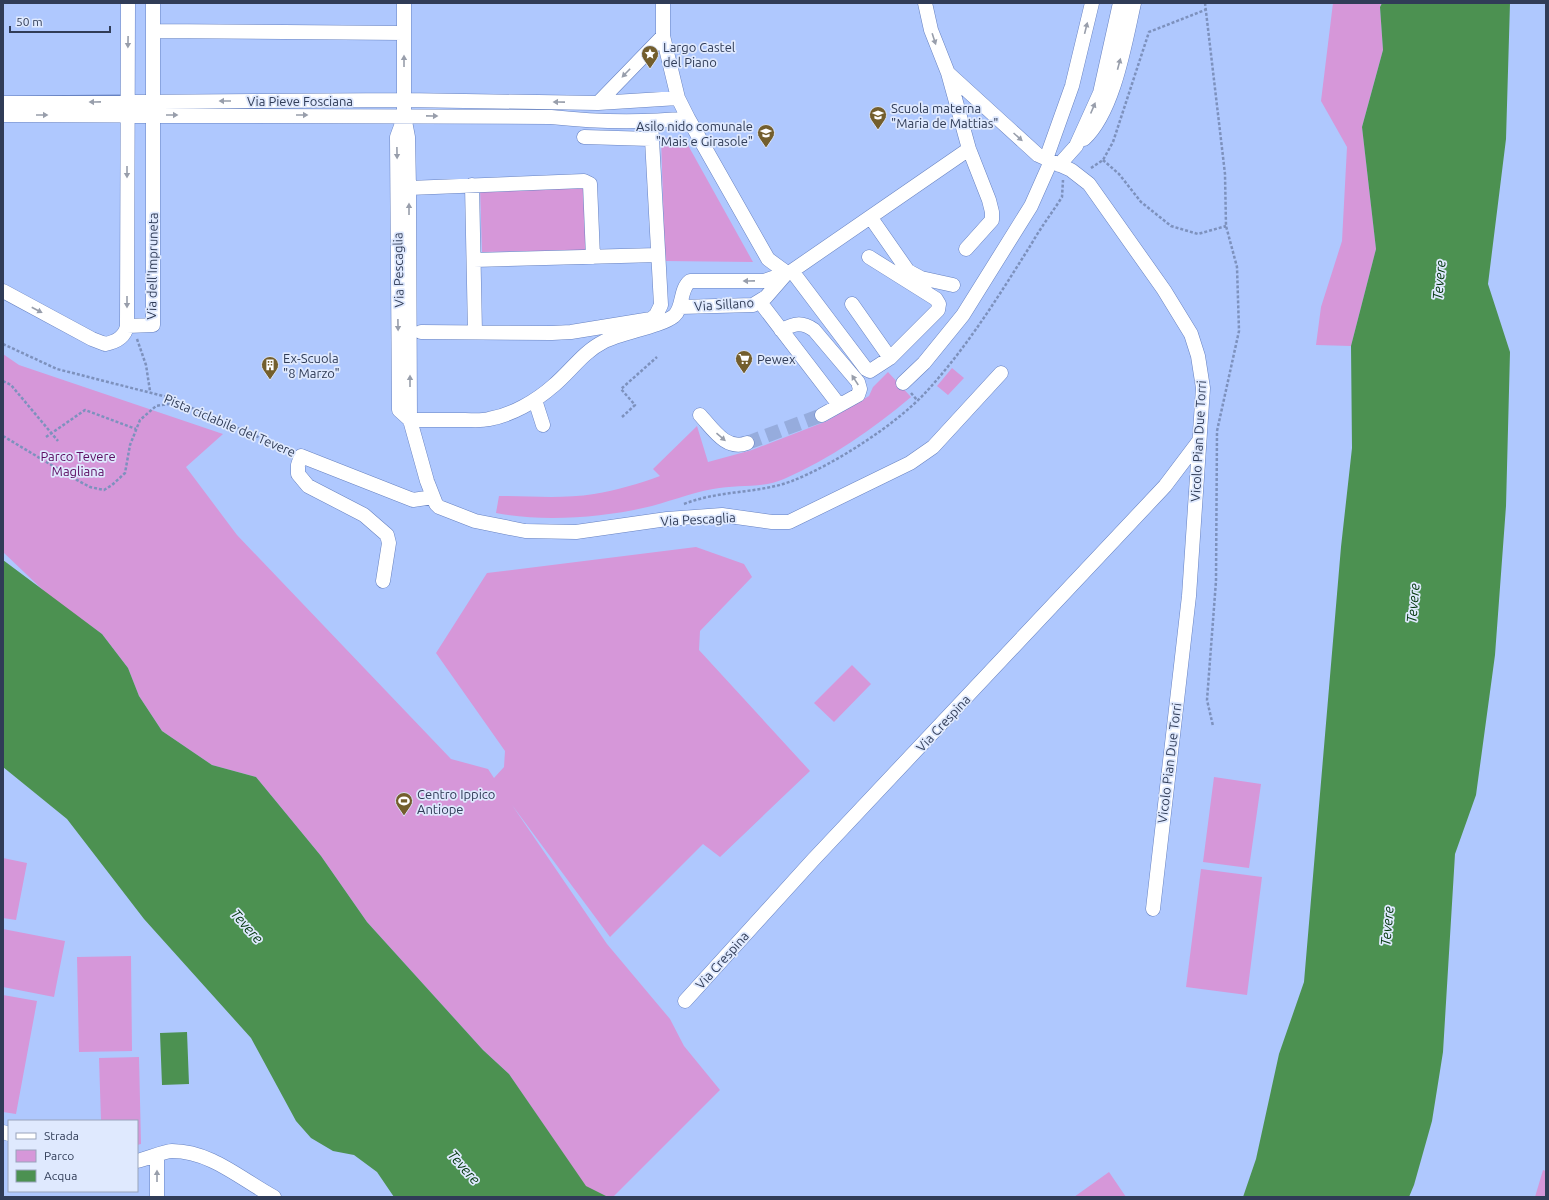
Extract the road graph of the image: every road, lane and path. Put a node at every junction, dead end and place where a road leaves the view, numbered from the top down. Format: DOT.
graph roads {
  1 [pos="128,3"];
  2 [pos="153,3"];
  3 [pos="404,3"];
  4 [pos="663,3"];
  5 [pos="925,3"];
  6 [pos="1092,3"];
  7 [pos="1120,3"];
  8 [pos="1134,3"];
  9 [pos="1205,3"];
  10 [pos="1205,10"];
  11 [pos="153,31"];
  12 [pos="404,33"];
  13 [pos="663,36"];
  14 [pos="1080,51"];
  15 [pos="948,73"];
  16 [pos="678,98"];
  17 [pos="404,100"];
  18 [pos="598,102"];
  19 [pos="3,103"];
  20 [pos="127,108"];
  21 [pos="154,108"];
  22 [pos="3,115"];
  23 [pos="404,116"];
  24 [pos="688,118"];
  25 [pos="651,121"];
  26 [pos="584,137"];
  27 [pos="651,139"];
  28 [pos="1042,140"];
  29 [pos="1076,146"];
  30 [pos="968,149"];
  31 [pos="1052,162"];
  32 [pos="472,185"];
  33 [pos="409,188"];
  34 [pos="871,218"];
  35 [pos="1226,226"];
  36 [pos="966,249"];
  37 [pos="658,255"];
  38 [pos="593,257"];
  39 [pos="869,257"];
  40 [pos="474,260"];
  41 [pos="789,272"];
  42 [pos="953,285"];
  43 [pos="3,291"];
  44 [pos="760,302"];
  45 [pos="852,304"];
  46 [pos="680,307"];
  47 [pos="127,326"];
  48 [pos="781,330"];
  49 [pos="421,332"];
  50 [pos="475,332"];
  51 [pos="137,342"];
  52 [pos="3,344"];
  53 [pos="657,357"];
  54 [pos="890,358"];
  55 [pos="1001,373"];
  56 [pos="3,381"];
  57 [pos="903,383"];
  58 [pos="150,392"];
  59 [pos="535,400"];
  60 [pos="181,402"];
  61 [pos="839,405"];
  62 [pos="700,415"];
  63 [pos="822,415"];
  64 [pos="622,418"];
  65 [pos="410,420"];
  66 [pos="543,425"];
  67 [pos="136,429"];
  68 [pos="51,433"];
  69 [pos="3,436"];
  70 [pos="46,437"];
  71 [pos="58,441"];
  72 [pos="1199,441"];
  73 [pos="747,443"];
  74 [pos="301,456"];
  75 [pos="433,497"];
  76 [pos="383,581"];
  77 [pos="1213,726"];
  78 [pos="1153,909"];
  79 [pos="684,1002"];
  80 [pos="158,1156"];
  81 [pos="138,1161"];
  82 [pos="157,1197"];
  83 [pos="274,1197"];
  1 -- 20 [label="street, Via dell'Impruneta, one-way"];
  2 -- 11 [label="street, Via dell'Impruneta"];
  3 -- 12 [label="street, Via Pescaglia"];
  4 -- 13 [label="street"];
  5 -- 15 [label="street, one-way"];
  14 -- 6 [label="street, one-way"];
  29 -- 7 [label="street, one-way"];
  29 -- 8 [label="street, one-way"];
  9 -- 10 [label="path"];
  10 -- 35 [label="path"];
  10 -- 35 [label="path"];
  11 -- 12 [label="street"];
  11 -- 21 [label="street, Via dell'Impruneta"];
  17 -- 12 [label="street, Via Pescaglia, one-way"];
  13 -- 16 [label="street"];
  13 -- 18 [label="street, one-way"];
  14 -- 28 [label="street"];
  14 -- 31 [label="street"];
  15 -- 30 [label="street"];
  15 -- 31 [label="street, Vicolo Pian Due Torri, one-way"];
  16 -- 18 [label="street"];
  16 -- 24 [label="street"];
  18 -- 17 [label="street, Via Pieve Fosciana, one-way"];
  17 -- 21 [label="street, Via Pieve Fosciana, one-way"];
  17 -- 23 [label="street, Via Pescaglia"];
  20 -- 19 [label="street, Via Pieve Fosciana, one-way"];
  20 -- 21 [label="street, Via Pieve Fosciana"];
  22 -- 20 [label="street, Via Pieve Fosciana, one-way"];
  20 -- 47 [label="street, Via dell'Impruneta, one-way"];
  21 -- 23 [label="street, Via Pieve Fosciana, one-way"];
  21 -- 47 [label="street, Via dell'Impruneta"];
  23 -- 25 [label="street, Via Pieve Fosciana, one-way"];
  23 -- 33 [label="street, Via Pescaglia"];
  23 -- 65 [label="street, Via Pescaglia, one-way"];
  24 -- 25 [label="street"];
  24 -- 41 [label="street"];
  25 -- 27 [label="street"];
  26 -- 27 [label="street"];
  27 -- 37 [label="street"];
  29 -- 31 [label="street"];
  30 -- 34 [label="street, Via Sillano"];
  30 -- 36 [label="street"];
  31 -- 57 [label="street"];
  31 -- 72 [label="street, Vicolo Pian Due Torri"];
  32 -- 33 [label="street"];
  32 -- 38 [label="street"];
  32 -- 40 [label="street"];
  65 -- 33 [label="street, Via Pescaglia, one-way"];
  34 -- 41 [label="street, Via Sillano"];
  34 -- 42 [label="street"];
  35 -- 77 [label="path"];
  37 -- 38 [label="street"];
  37 -- 50 [label="street"];
  38 -- 40 [label="street"];
  39 -- 54 [label="street"];
  40 -- 50 [label="street"];
  41 -- 44 [label="street, Via Sillano"];
  41 -- 46 [label="street, Via Sillano, one-way"];
  41 -- 54 [label="street"];
  43 -- 47 [label="street, one-way"];
  44 -- 46 [label="street, Via Sillano"];
  44 -- 48 [label="street"];
  45 -- 54 [label="street"];
  46 -- 59 [label="street"];
  48 -- 61 [label="street"];
  61 -- 48 [label="street, one-way"];
  49 -- 50 [label="street"];
  51 -- 58 [label="path"];
  52 -- 58 [label="path, Pista ciclabile del Tevere"];
  53 -- 64 [label="path"];
  55 -- 75 [label="street, Via Pescaglia"];
  56 -- 68 [label="path"];
  58 -- 60 [label="path, Pista ciclabile del Tevere"];
  59 -- 65 [label="street"];
  59 -- 66 [label="street"];
  60 -- 67 [label="path"];
  60 -- 74 [label="path, Pista ciclabile del Tevere"];
  61 -- 63 [label="street"];
  62 -- 73 [label="street, one-way"];
  65 -- 75 [label="street, Via Pescaglia"];
  67 -- 68 [label="path"];
  67 -- 69 [label="path"];
  68 -- 70 [label="path"];
  68 -- 71 [label="path"];
  72 -- 78 [label="street, Vicolo Pian Due Torri"];
  72 -- 79 [label="street, Via Crespina"];
  74 -- 75 [label="street, Pista ciclabile del Tevere"];
  74 -- 76 [label="street"];
  80 -- 81 [label="street"];
  82 -- 80 [label="street, one-way"];
  80 -- 83 [label="street"];
}
